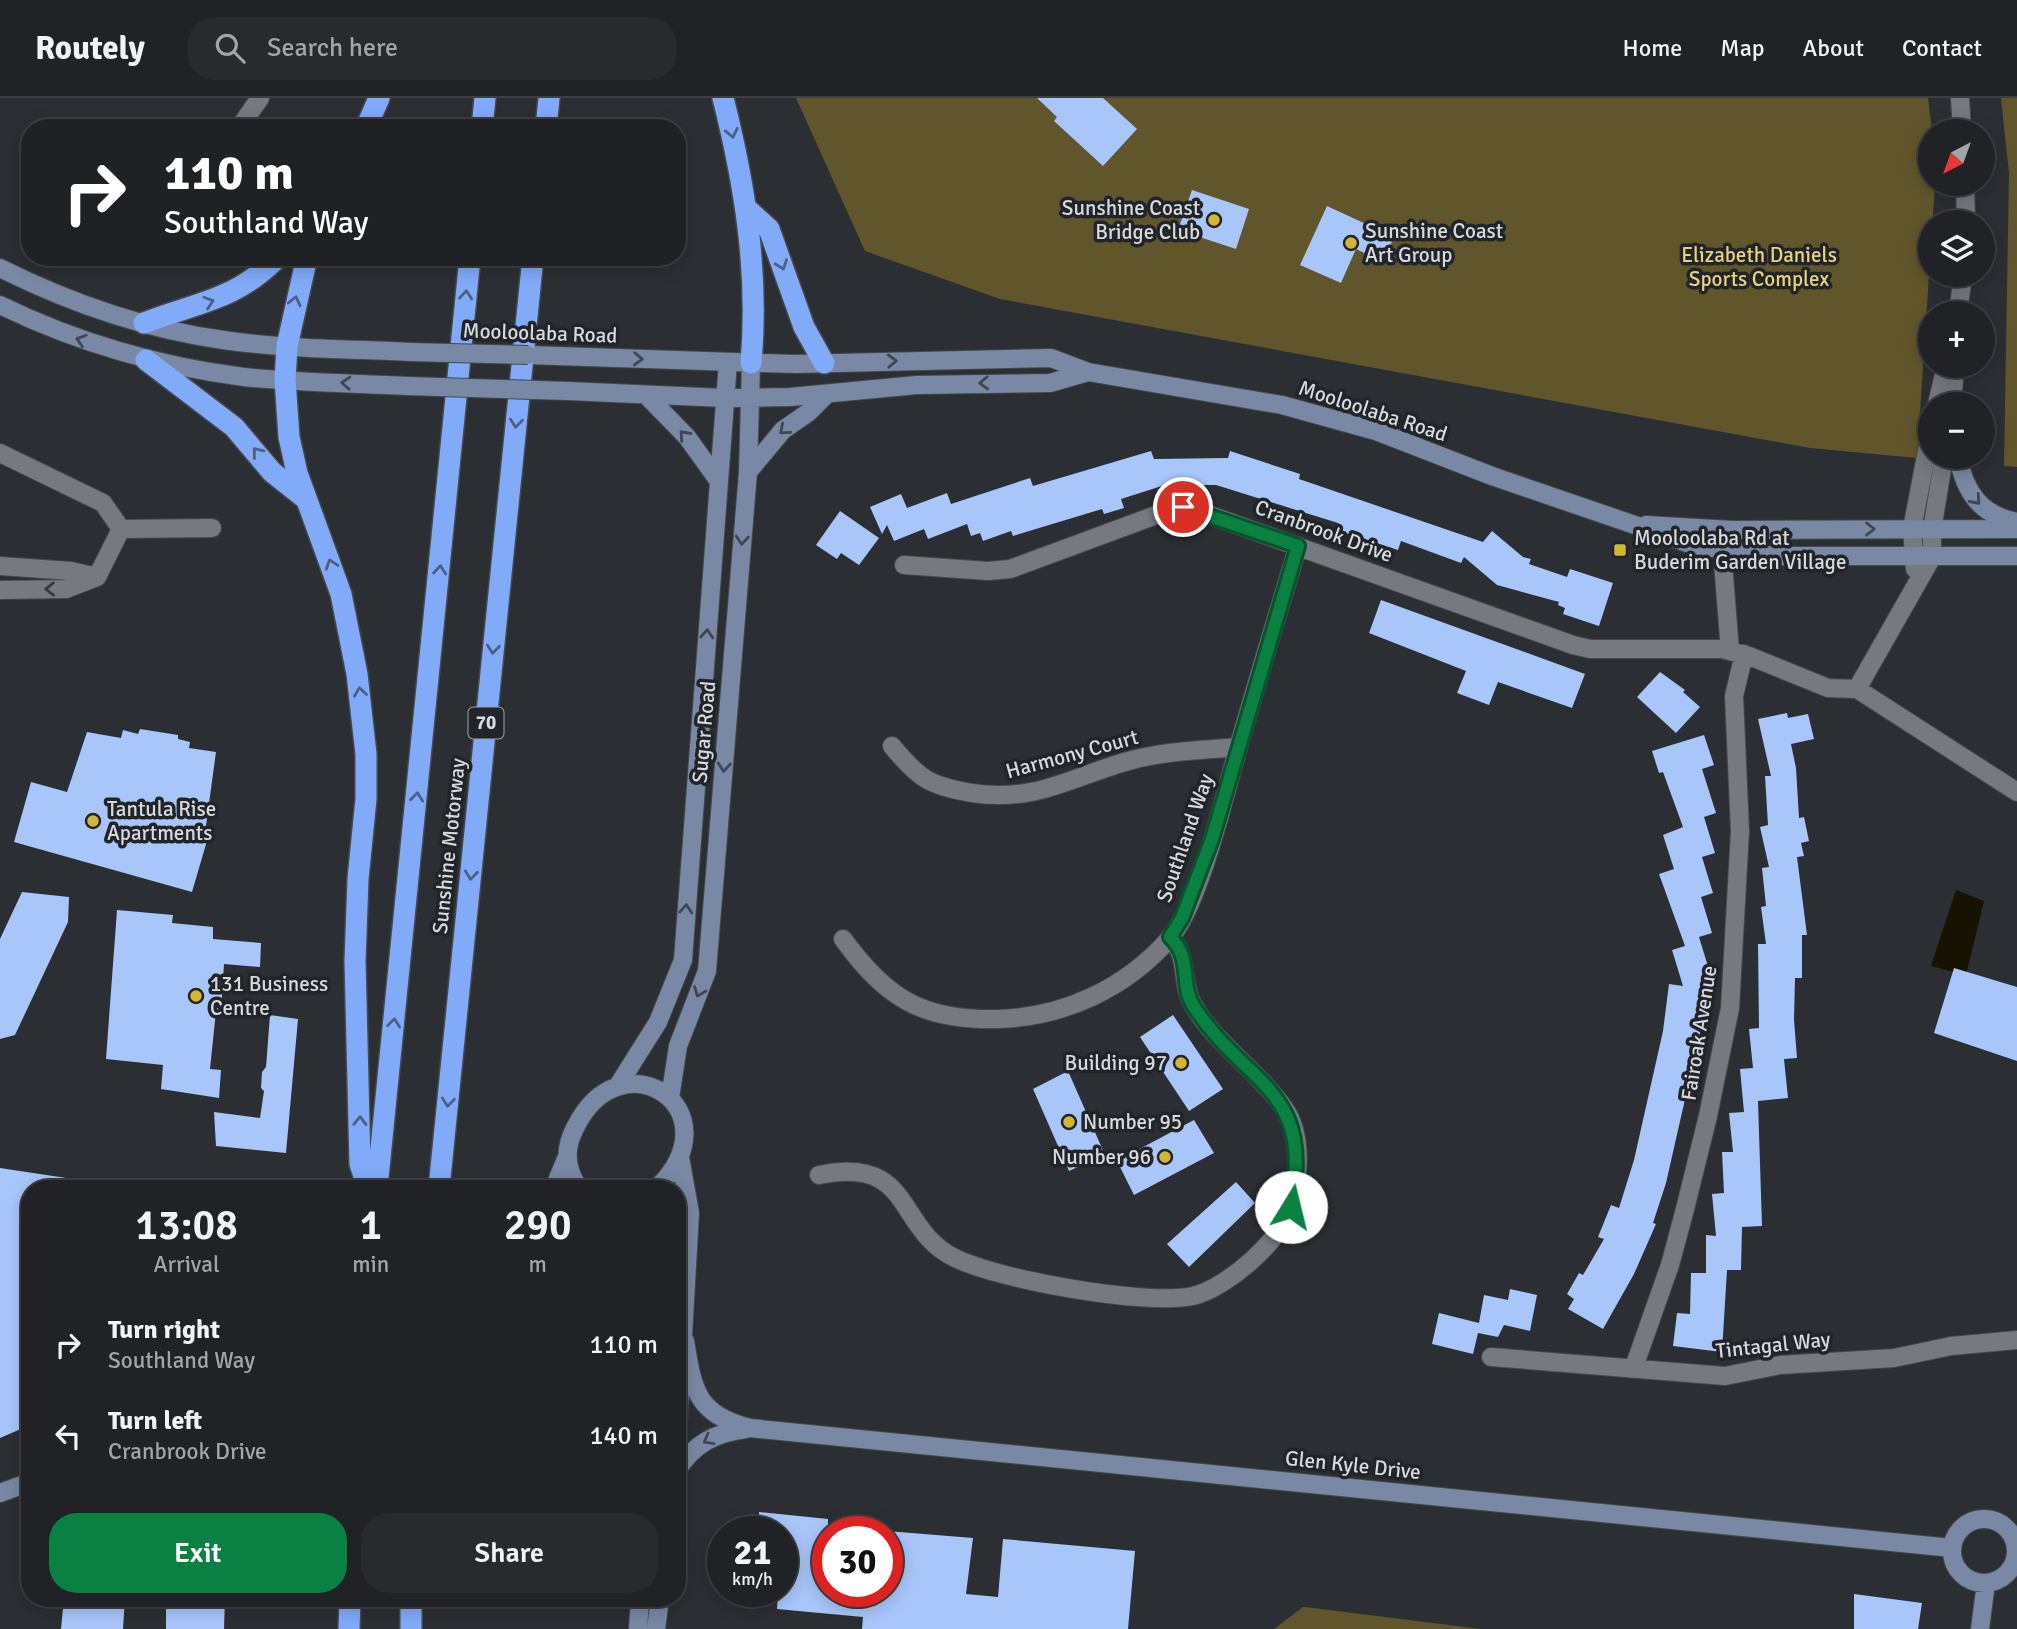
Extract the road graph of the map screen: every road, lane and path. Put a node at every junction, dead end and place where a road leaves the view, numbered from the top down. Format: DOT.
graph roads {
  1 [pos="260,98"];
  2 [pos="379,98"];
  3 [pos="485,98"];
  4 [pos="549,98"];
  5 [pos="723,98"];
  6 [pos="1960,98"];
  7 [pos="245,119"];
  8 [pos="370,119"];
  9 [pos="483,119"];
  10 [pos="547,119"];
  11 [pos="1961,119"];
  12 [pos="747,208"];
  13 [pos="269,266"];
  14 [pos="305,266"];
  15 [pos="469,266"];
  16 [pos="532,266"];
  17 [pos="0,268"];
  18 [pos="0,305"];
  19 [pos="144,323"];
  20 [pos="287,346"];
  21 [pos="146,360"];
  22 [pos="728,362"];
  23 [pos="751,363"];
  24 [pos="824,363"];
  25 [pos="1088,372"];
  26 [pos="285,380"];
  27 [pos="827,394"];
  28 [pos="646,395"];
  29 [pos="725,398"];
  30 [pos="751,398"];
  31 [pos="0,453"];
  32 [pos="1923,469"];
  33 [pos="1942,469"];
  34 [pos="1960,469"];
  35 [pos="748,472"];
  36 [pos="718,480"];
  37 [pos="306,499"];
  38 [pos="2017,522"];
  39 [pos="1635,525"];
  40 [pos="212,528"];
  41 [pos="121,529"];
  42 [pos="1912,529"];
  43 [pos="2017,529"];
  44 [pos="1932,530"];
  45 [pos="1298,546"];
  46 [pos="1722,550"];
  47 [pos="2017,556"];
  48 [pos="1913,557"];
  49 [pos="1932,557"];
  50 [pos="904,565"];
  51 [pos="0,566"];
  52 [pos="97,577"];
  53 [pos="1919,585"];
  54 [pos="0,590"];
  55 [pos="1737,653"];
  56 [pos="1857,689"];
  57 [pos="892,746"];
  58 [pos="1238,747"];
  59 [pos="2017,792"];
  60 [pos="1170,937"];
  61 [pos="842,939"];
  62 [pos="619,1084"];
  63 [pos="670,1098"];
  64 [pos="680,1157"];
  65 [pos="566,1159"];
  66 [pos="819,1175"];
  67 [pos="365,1180"];
  68 [pos="378,1180"];
  69 [pos="440,1180"];
  70 [pos="558,1180"];
  71 [pos="572,1180"];
  72 [pos="663,1180"];
  73 [pos="685,1180"];
  74 [pos="686,1188"];
  75 [pos="686,1319"];
  76 [pos="2017,1340"];
  77 [pos="686,1346"];
  78 [pos="1491,1357"];
  79 [pos="1634,1367"];
  80 [pos="750,1429"];
  81 [pos="686,1459"];
  82 [pos="21,1485"];
  83 [pos="0,1493"];
  84 [pos="1952,1548"];
  85 [pos="1986,1583"];
  86 [pos="350,1607"];
  87 [pos="411,1607"];
  88 [pos="639,1607"];
  89 [pos="659,1607"];
  90 [pos="349,1629"];
  91 [pos="411,1629"];
  92 [pos="638,1629"];
  93 [pos="656,1629"];
  94 [pos="1980,1629"];
  1 -- 7 [label="street"];
  2 -- 8 [label="highway"];
  3 -- 9 [label="highway"];
  4 -- 10 [label="highway"];
  5 -- 12 [label="highway, one-way"];
  6 -- 11 [label="street"];
  12 -- 23 [label="highway"];
  12 -- 24 [label="highway, one-way"];
  19 -- 13 [label="highway, one-way"];
  20 -- 14 [label="highway, one-way"];
  68 -- 15 [label="highway, Sunshine Motorway, one-way"];
  16 -- 69 [label="highway, Sunshine Motorway / 70, one-way"];
  17 -- 19 [label="main road, Mooloolaba Road"];
  21 -- 18 [label="main road, Mooloolaba Road, one-way"];
  19 -- 20 [label="main road, Mooloolaba Road"];
  20 -- 22 [label="main road, Mooloolaba Road, one-way, bridge"];
  20 -- 26 [label="highway"];
  21 -- 26 [label="main road, Mooloolaba Road"];
  37 -- 21 [label="highway, one-way"];
  22 -- 23 [label="main road, Mooloolaba Road"];
  22 -- 29 [label="main road, Sugar Road"];
  23 -- 24 [label="main road, Mooloolaba Road"];
  23 -- 30 [label="main road, Sugar Road"];
  24 -- 25 [label="main road, Mooloolaba Road, one-way"];
  25 -- 27 [label="main road, Mooloolaba Road, one-way"];
  25 -- 39 [label="main road, Mooloolaba Road"];
  28 -- 26 [label="main road, Mooloolaba Road, one-way, bridge"];
  26 -- 37 [label="highway"];
  27 -- 30 [label="main road, Mooloolaba Road"];
  27 -- 35 [label="main road, one-way"];
  28 -- 29 [label="main road, Mooloolaba Road"];
  36 -- 28 [label="main road, one-way"];
  29 -- 30 [label="main road, Mooloolaba Road"];
  29 -- 36 [label="main road, Sugar Road"];
  30 -- 35 [label="main road, Sugar Road"];
  31 -- 41 [label="street"];
  32 -- 42 [label="street"];
  33 -- 44 [label="street"];
  34 -- 38 [label="main road, one-way"];
  35 -- 63 [label="main road, Sugar Road, one-way"];
  62 -- 36 [label="main road, Sugar Road, one-way"];
  67 -- 37 [label="highway, one-way"];
  39 -- 42 [label="main road, Mooloolaba Road, one-way"];
  39 -- 46 [label="main road, Mooloolaba Road"];
  40 -- 41 [label="street"];
  41 -- 52 [label="street"];
  42 -- 44 [label="main road, Mooloolaba Road"];
  42 -- 48 [label="street"];
  43 -- 44 [label="main road, Mooloolaba Road"];
  44 -- 49 [label="street"];
  45 -- 50 [label="street, Cranbrook Drive"];
  45 -- 55 [label="street, Cranbrook Drive"];
  45 -- 58 [label="street, Southland Way"];
  46 -- 48 [label="main road, Mooloolaba Road"];
  46 -- 55 [label="street, Fairoak Avenue"];
  47 -- 49 [label="main road, Mooloolaba Road"];
  48 -- 49 [label="main road, Mooloolaba Road"];
  48 -- 53 [label="street"];
  49 -- 53 [label="street"];
  51 -- 52 [label="street"];
  52 -- 54 [label="street, one-way"];
  53 -- 56 [label="street"];
  55 -- 56 [label="street"];
  55 -- 79 [label="street, Fairoak Avenue"];
  56 -- 59 [label="street"];
  57 -- 58 [label="street, Harmony Court"];
  58 -- 60 [label="street, Southland Way"];
  60 -- 61 [label="street, Southland Way"];
  60 -- 66 [label="street"];
  62 -- 63 [label="main road"];
  62 -- 65 [label="main road"];
  63 -- 64 [label="main road"];
  64 -- 72 [label="main road"];
  64 -- 73 [label="main road"];
  65 -- 70 [label="main road"];
  65 -- 71 [label="main road"];
  74 -- 75 [label="main road"];
  76 -- 79 [label="street, Tintagal Way"];
  77 -- 80 [label="main road"];
  78 -- 79 [label="street, Tintagal Way"];
  80 -- 81 [label="main road, one-way"];
  80 -- 84 [label="main road, Glen Kyle Drive"];
  82 -- 83 [label="main road"];
  84 -- 85 [label="main road"];
  84 -- 85 [label="main road"];
  85 -- 94 [label="main road"];
  86 -- 90 [label="highway"];
  87 -- 91 [label="highway"];
  88 -- 92 [label="main road"];
  89 -- 93 [label="main road"];
}
